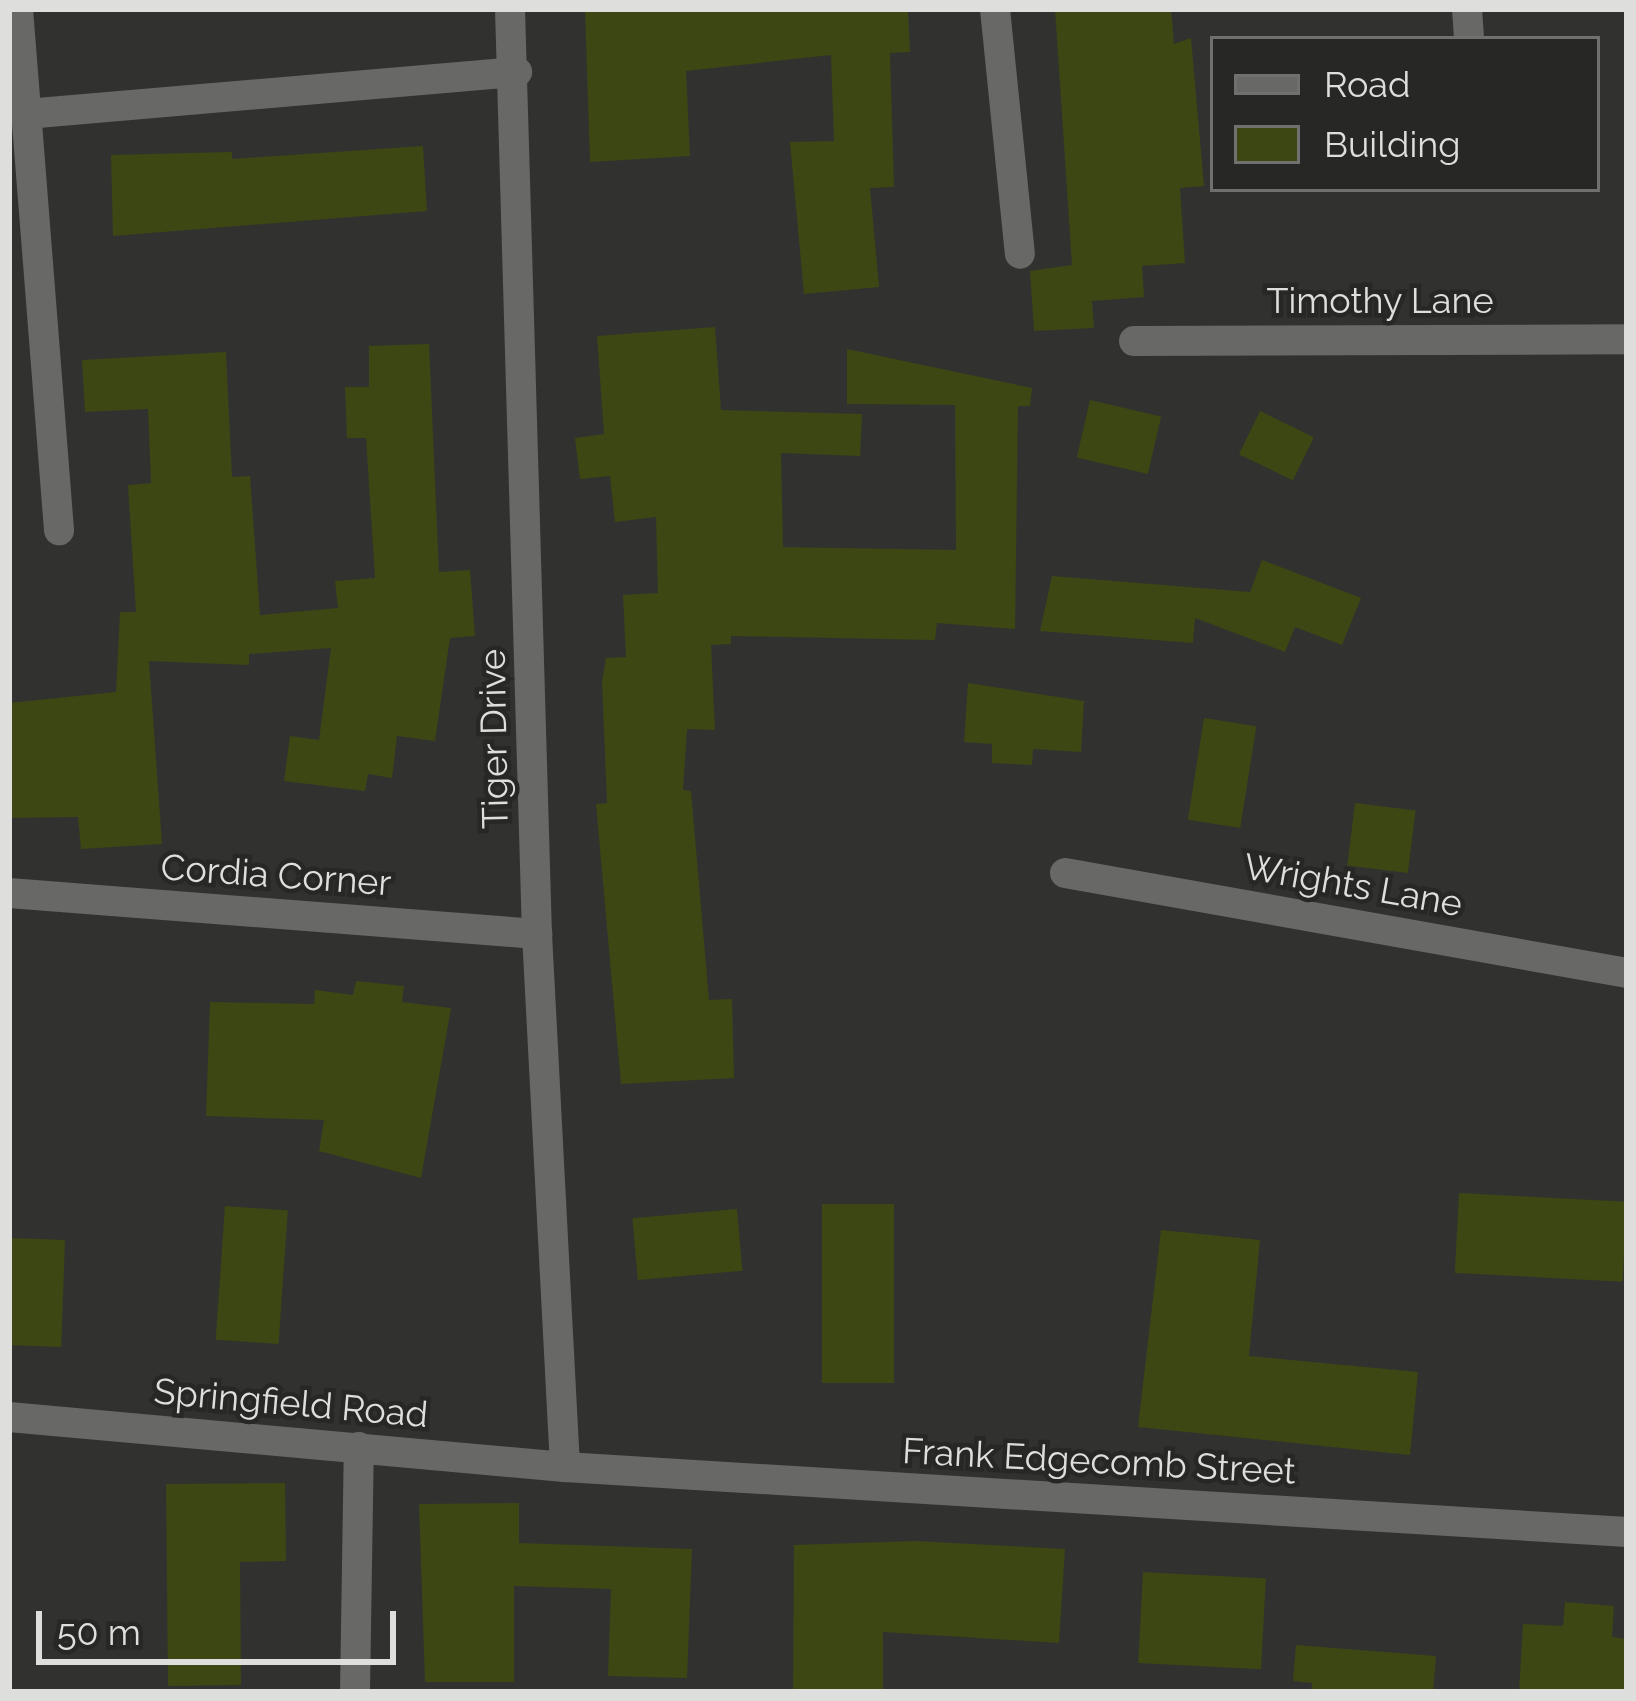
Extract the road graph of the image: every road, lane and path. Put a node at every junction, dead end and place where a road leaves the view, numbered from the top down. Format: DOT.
graph roads {
  1 [pos="18,9"];
  2 [pos="511,9"];
  3 [pos="994,9"];
  4 [pos="517,72"];
  5 [pos="26,114"];
  6 [pos="1020,254"];
  7 [pos="1627,339"];
  8 [pos="1134,341"];
  9 [pos="59,530"];
  10 [pos="1065,873"];
  11 [pos="9,893"];
  12 [pos="537,934"];
  13 [pos="1627,973"];
  14 [pos="9,1417"];
  15 [pos="359,1448"];
  16 [pos="566,1467"];
  17 [pos="1627,1532"];
  18 [pos="355,1692"];
  1 -- 5 [label="street"];
  2 -- 4 [label="street, Tiger Drive"];
  3 -- 6 [label="street"];
  4 -- 5 [label="street"];
  4 -- 12 [label="street, Tiger Drive"];
  5 -- 9 [label="street"];
  7 -- 8 [label="street, Timothy Lane"];
  10 -- 13 [label="street, Wrights Lane"];
  11 -- 12 [label="street, Cordia Corner"];
  12 -- 16 [label="street, Tiger Drive"];
  14 -- 15 [label="street, Springfield Road"];
  15 -- 16 [label="street, Springfield Road"];
  15 -- 18 [label="street"];
  16 -- 17 [label="street, Frank Edgecomb Street"];
}
